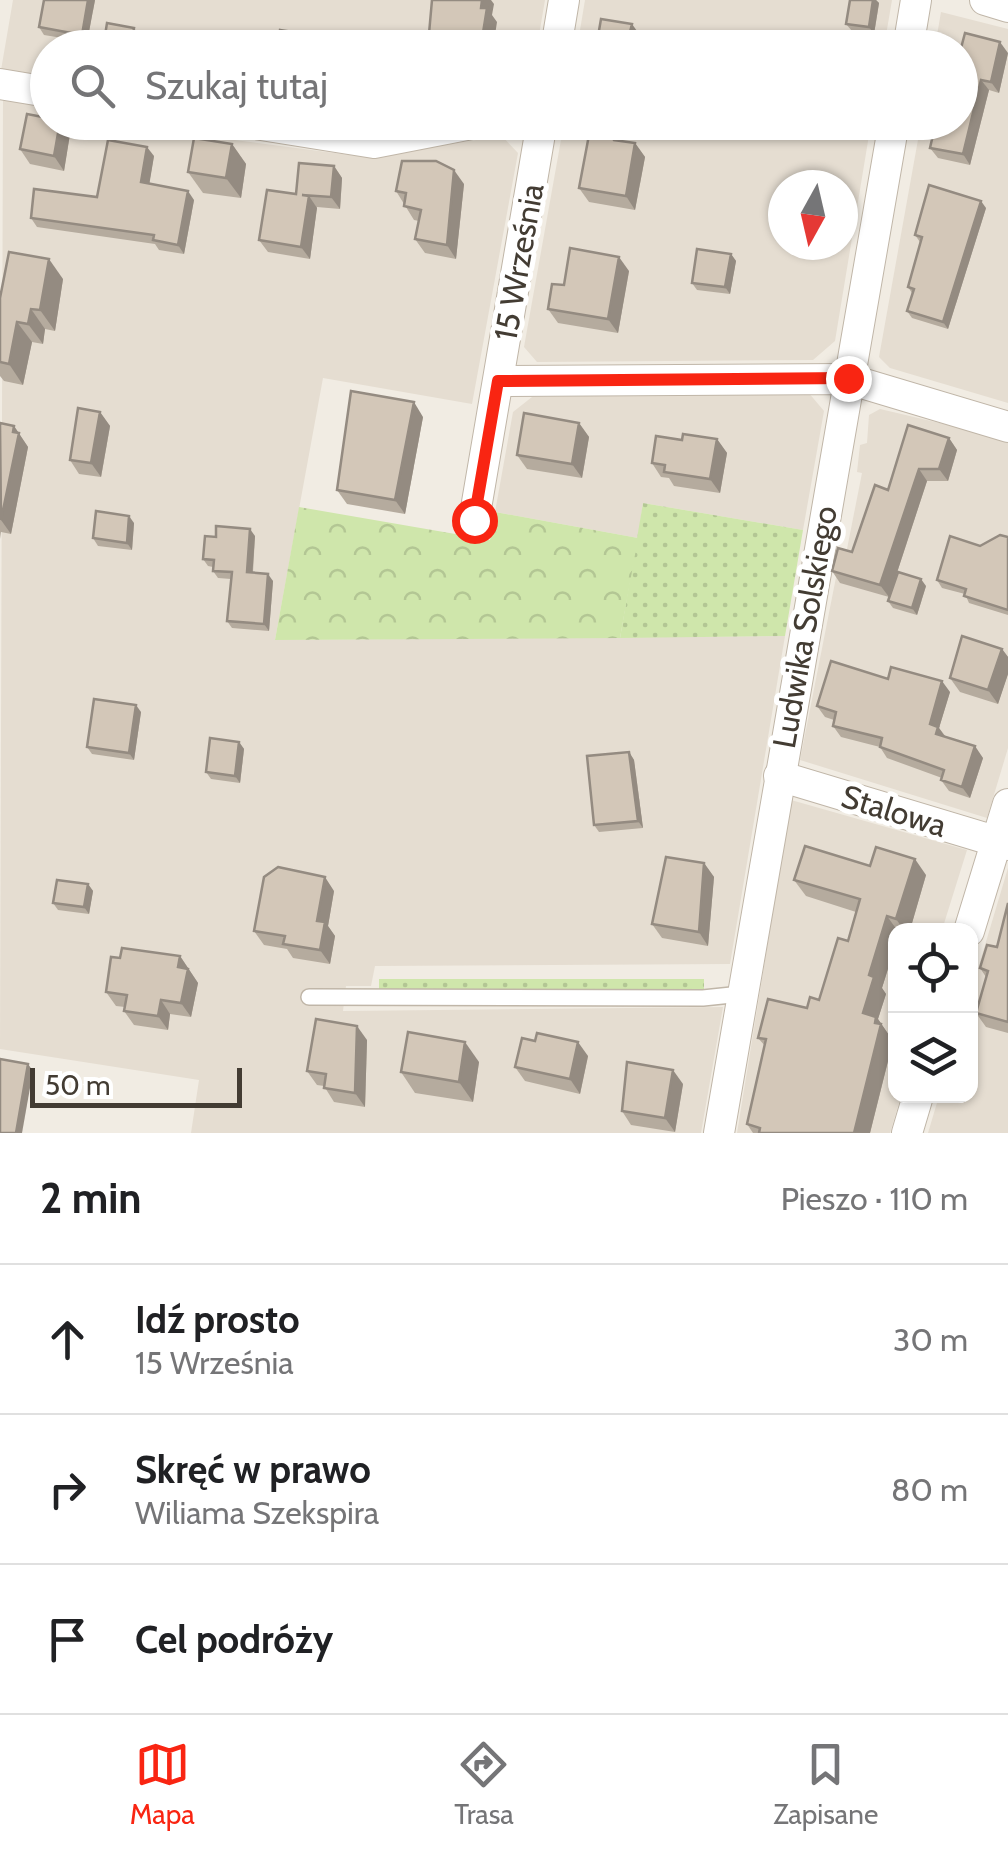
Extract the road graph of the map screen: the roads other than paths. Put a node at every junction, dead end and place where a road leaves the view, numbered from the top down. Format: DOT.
graph roads {
  1 [pos="564,0"];
  2 [pos="916,0"];
  3 [pos="985,0"];
  4 [pos="1008,7"];
  5 [pos="559,30"];
  6 [pos="911,30"];
  7 [pos="0,84"];
  8 [pos="30,89"];
  9 [pos="355,140"];
  10 [pos="389,140"];
  11 [pos="531,140"];
  12 [pos="891,140"];
  13 [pos="848,378"];
  14 [pos="498,381"];
  15 [pos="1008,428"];
  16 [pos="474,520"];
  17 [pos="779,776"];
  18 [pos="1008,804"];
  19 [pos="1002,844"];
  20 [pos="972,923"];
  21 [pos="741,994"];
  22 [pos="309,997"];
  23 [pos="916,1103"];
  24 [pos="719,1133"];
  25 [pos="907,1133"];
  1 -- 5 [label="street"];
  2 -- 6 [label="street"];
  3 -- 4 [label="street"];
  7 -- 8 [label="street"];
  9 -- 10 [label="street"];
  11 -- 14 [label="street, 15 Września"];
  12 -- 13 [label="street, Ludwika Solskiego"];
  13 -- 14 [label="street"];
  13 -- 15 [label="street"];
  13 -- 17 [label="street, Ludwika Solskiego"];
  14 -- 16 [label="street, 15 Września"];
  17 -- 19 [label="street, Stalowa"];
  17 -- 21 [label="street, Ludwika Solskiego"];
  18 -- 19 [label="street"];
  19 -- 20 [label="street"];
  21 -- 22 [label="lane"];
  21 -- 24 [label="street, Ludwika Solskiego"];
  23 -- 25 [label="street"];
}
